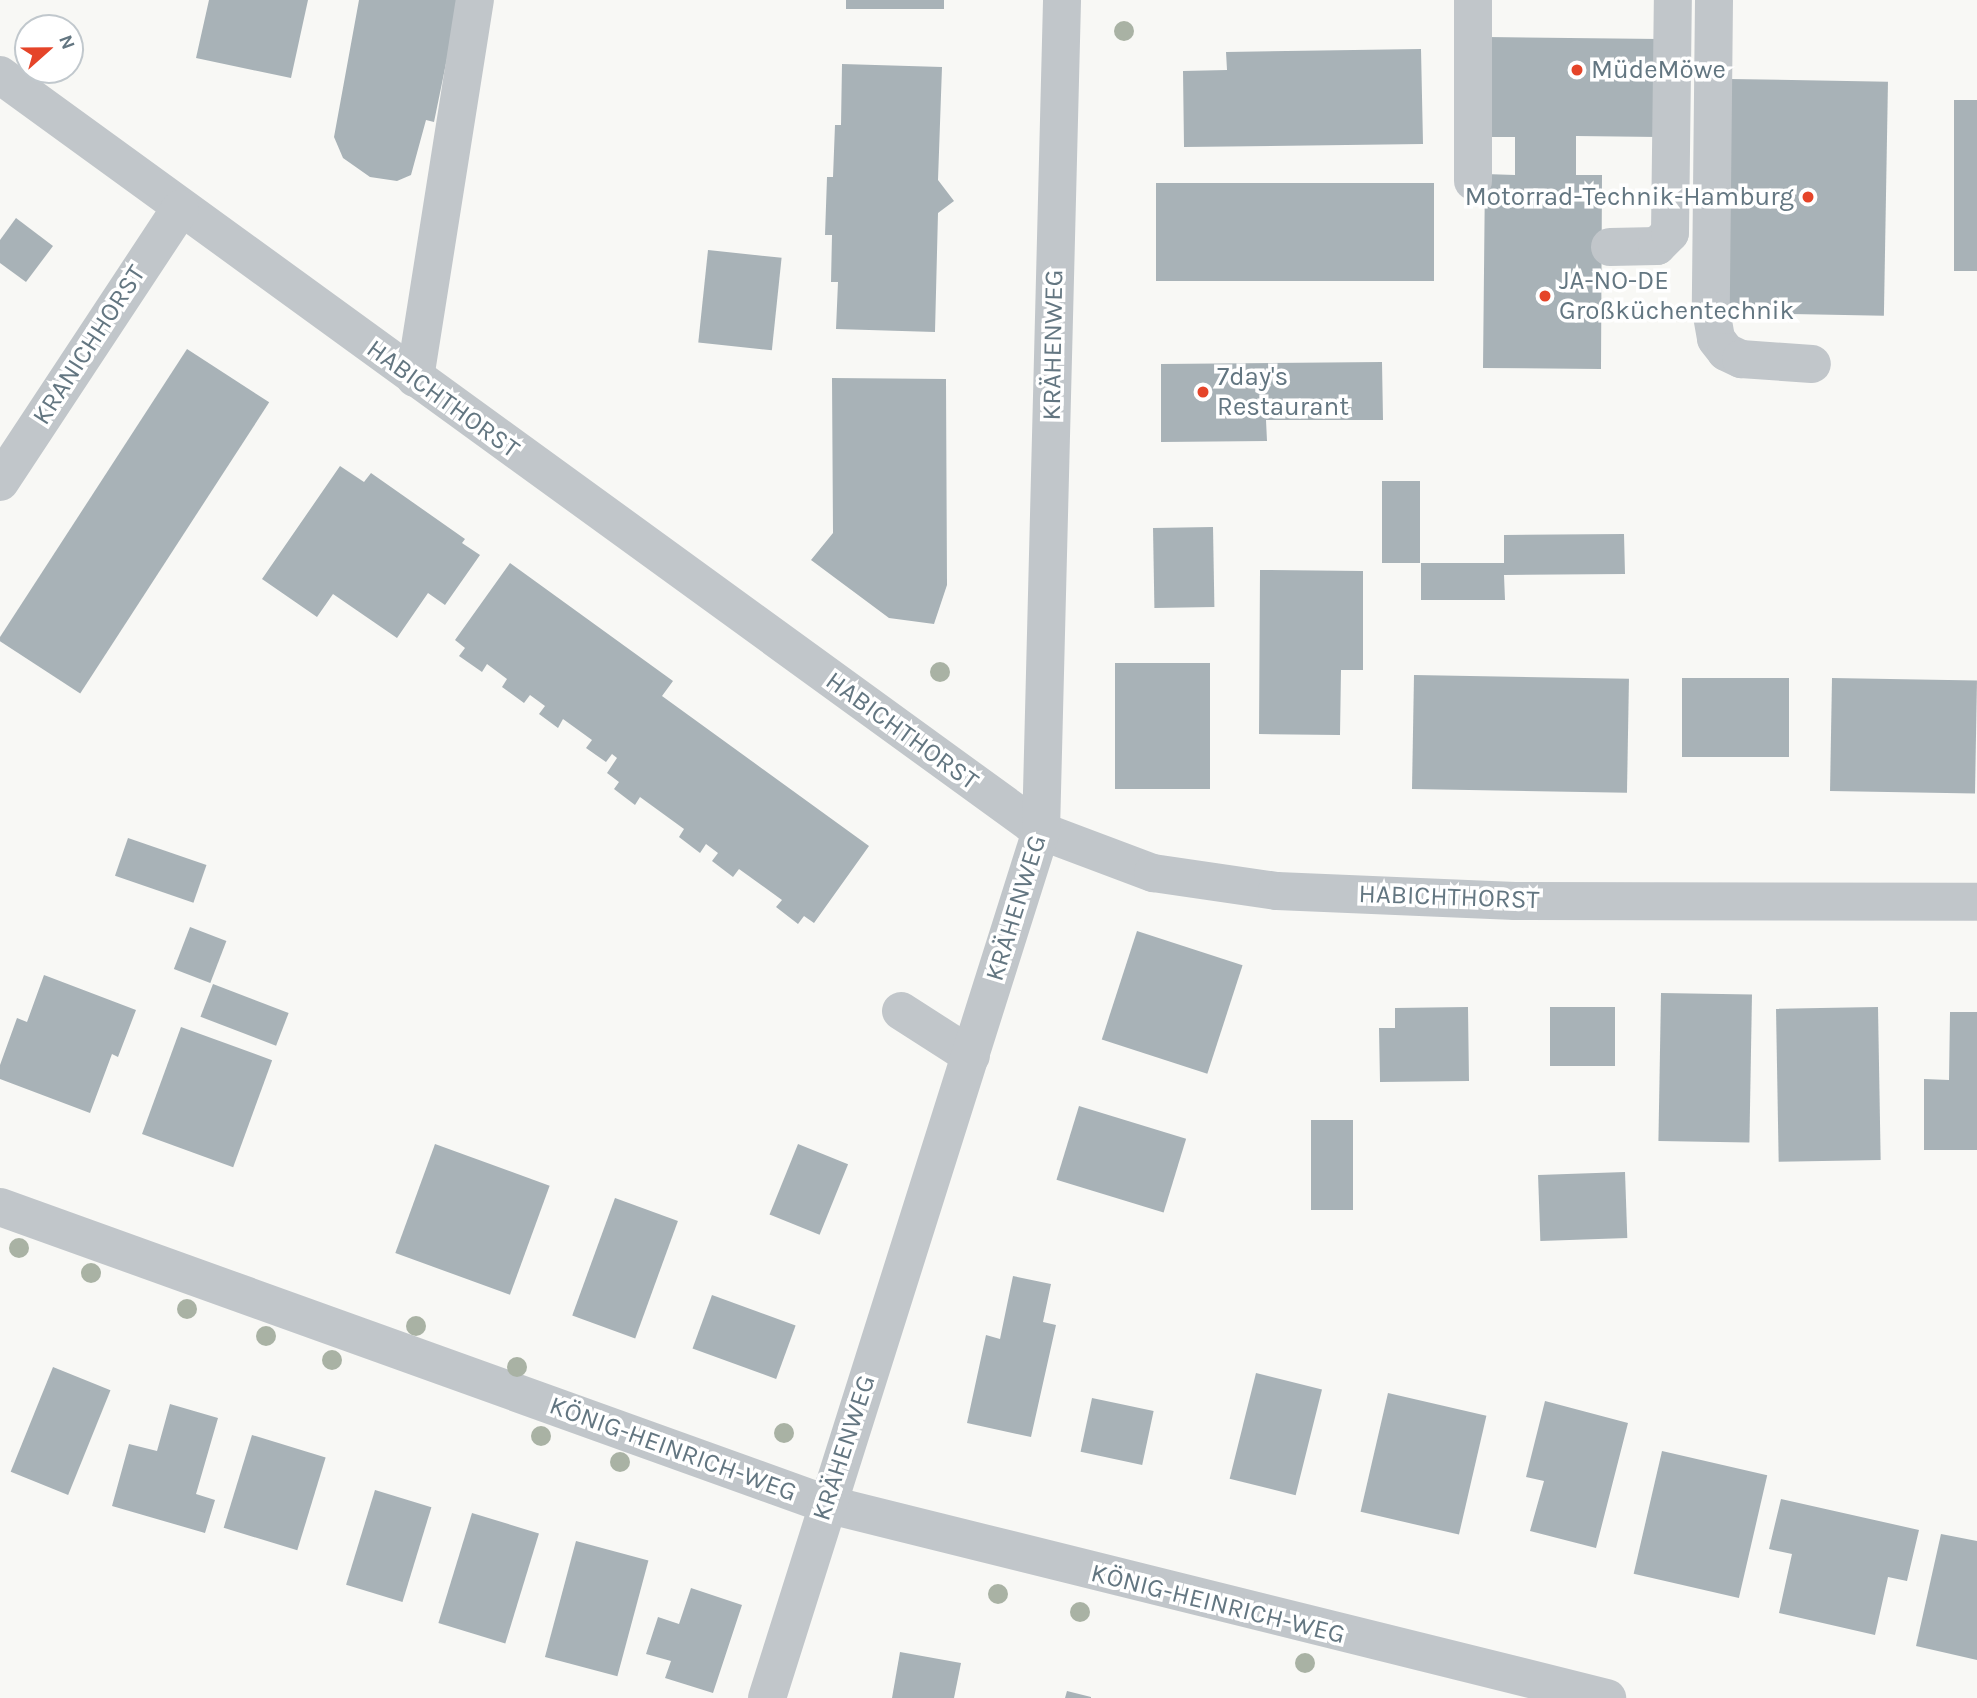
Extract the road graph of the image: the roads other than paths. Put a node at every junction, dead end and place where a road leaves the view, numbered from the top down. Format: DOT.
graph roads {
  1 [pos="475,0"];
  2 [pos="1062,0"];
  3 [pos="1473,0"];
  4 [pos="1673,0"];
  5 [pos="1714,0"];
  6 [pos="0,75"];
  7 [pos="1473,181"];
  8 [pos="180,209"];
  9 [pos="1610,247"];
  10 [pos="1812,363"];
  11 [pos="415,379"];
  12 [pos="0,482"];
  13 [pos="1041,831"];
  14 [pos="1977,902"];
  15 [pos="901,1011"];
  16 [pos="971,1056"];
  17 [pos="0,1208"];
  18 [pos="826,1504"];
  19 [pos="767,1698"];
  20 [pos="1607,1698"];
  1 -- 11 [label="street"];
  2 -- 13 [label="street, KRÄHENWEG"];
  3 -- 7 [label="street"];
  4 -- 9 [label="street"];
  5 -- 10 [label="street"];
  6 -- 8 [label="street, HABICHTHORST"];
  8 -- 11 [label="street, HABICHTHORST"];
  8 -- 12 [label="street, KRANICHHORST"];
  11 -- 13 [label="street, HABICHTHORST"];
  13 -- 14 [label="street, HABICHTHORST"];
  13 -- 16 [label="street, KRÄHENWEG"];
  15 -- 16 [label="street"];
  16 -- 18 [label="street, KRÄHENWEG"];
  17 -- 18 [label="street, KÖNIG-HEINRICH-WEG"];
  18 -- 19 [label="street, KRÄHENWEG"];
  18 -- 20 [label="street, KÖNIG-HEINRICH-WEG"];
}
